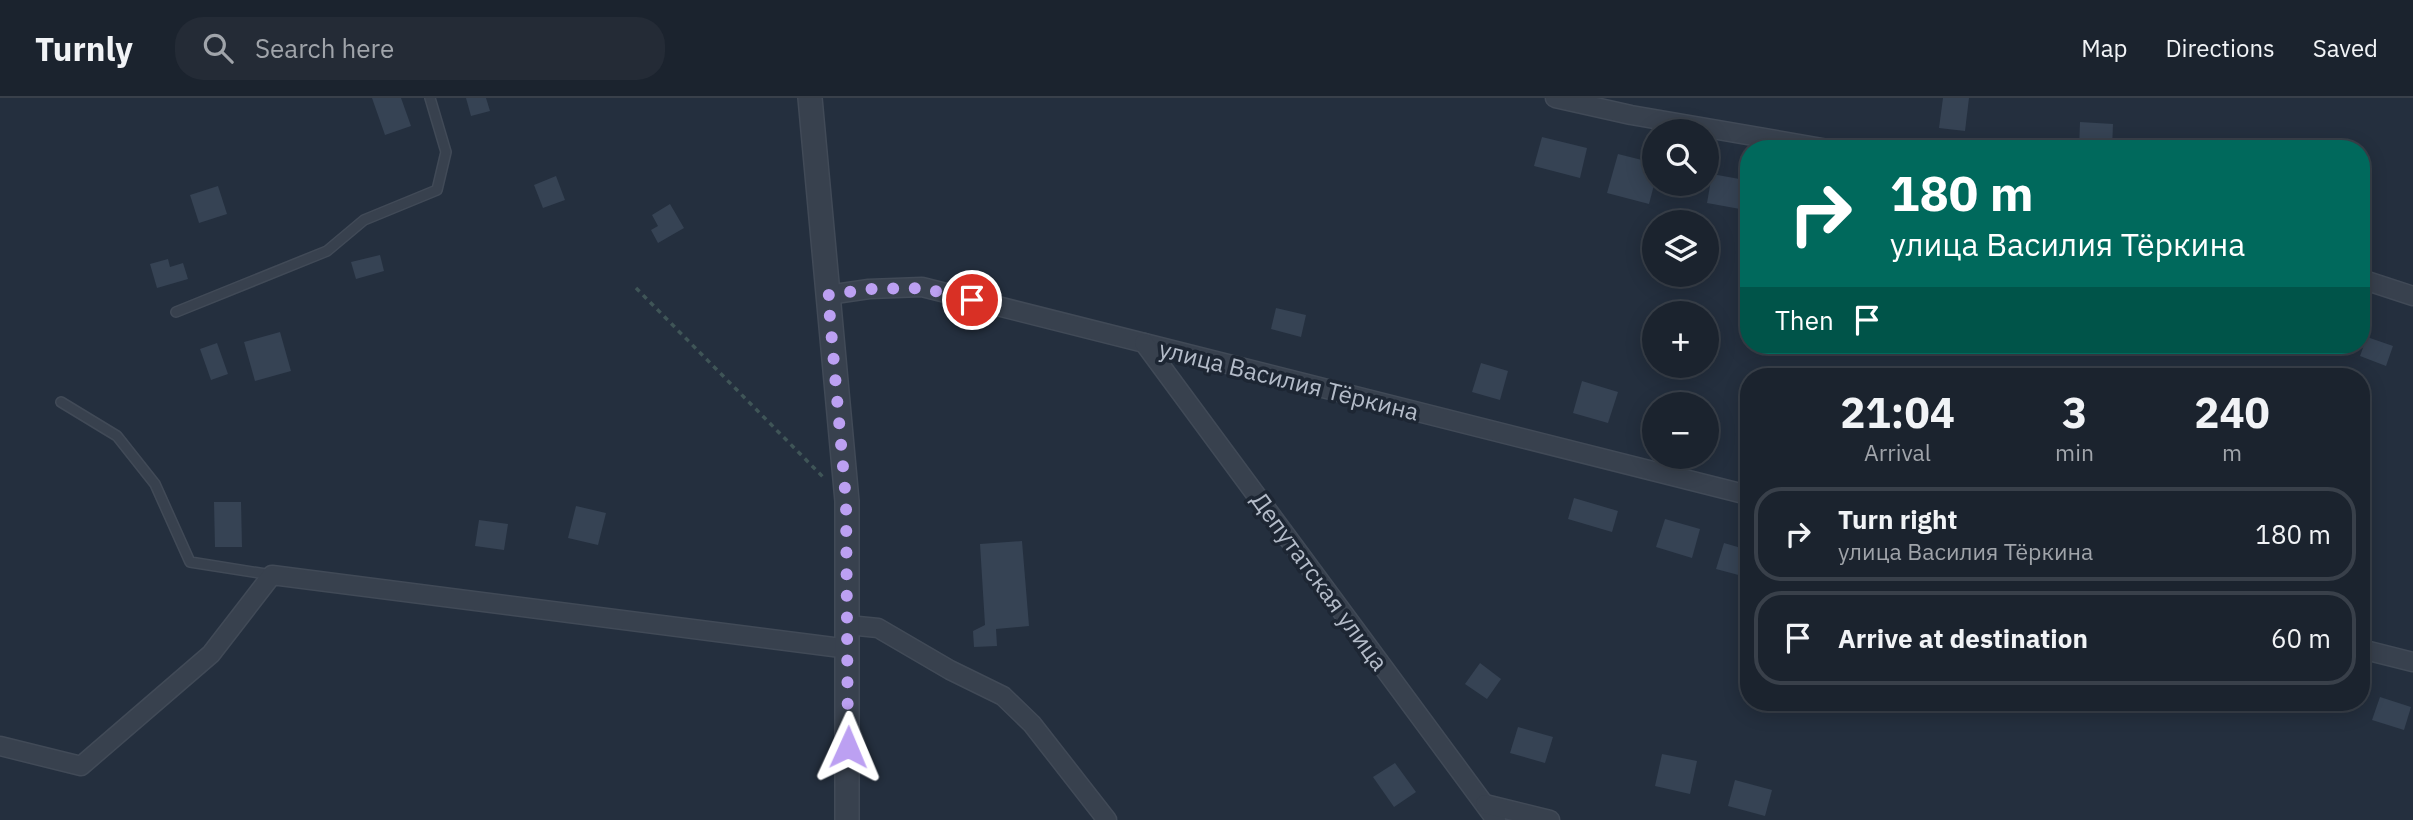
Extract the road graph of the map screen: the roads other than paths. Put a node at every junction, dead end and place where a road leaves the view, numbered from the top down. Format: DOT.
graph roads {
  1 [pos="430,98"];
  2 [pos="810,98"];
  3 [pos="1555,98"];
  4 [pos="1776,140"];
  5 [pos="2370,282"];
  6 [pos="828,295"];
  7 [pos="2413,296"];
  8 [pos="176,312"];
  9 [pos="1144,343"];
  10 [pos="61,402"];
  11 [pos="1740,493"];
  12 [pos="272,575"];
  13 [pos="848,625"];
  14 [pos="849,649"];
  15 [pos="2370,651"];
  16 [pos="2413,662"];
  17 [pos="0,746"];
  18 [pos="1485,804"];
  19 [pos="847,820"];
  20 [pos="1107,820"];
  21 [pos="1496,820"];
  22 [pos="1550,820"];
  1 -- 8 [label="lane"];
  2 -- 6 [label="street"];
  3 -- 4 [label="street"];
  5 -- 7 [label="street"];
  6 -- 9 [label="street, улица Василия Тёркина"];
  6 -- 13 [label="street"];
  9 -- 11 [label="street, улица Василия Тёркина"];
  9 -- 18 [label="street, Депутатская улица"];
  10 -- 12 [label="lane"];
  12 -- 14 [label="street"];
  12 -- 17 [label="street"];
  13 -- 14 [label="street"];
  13 -- 20 [label="street"];
  14 -- 19 [label="street"];
  15 -- 16 [label="street"];
  18 -- 21 [label="street, Депутатская улица"];
  18 -- 22 [label="street"];
}
